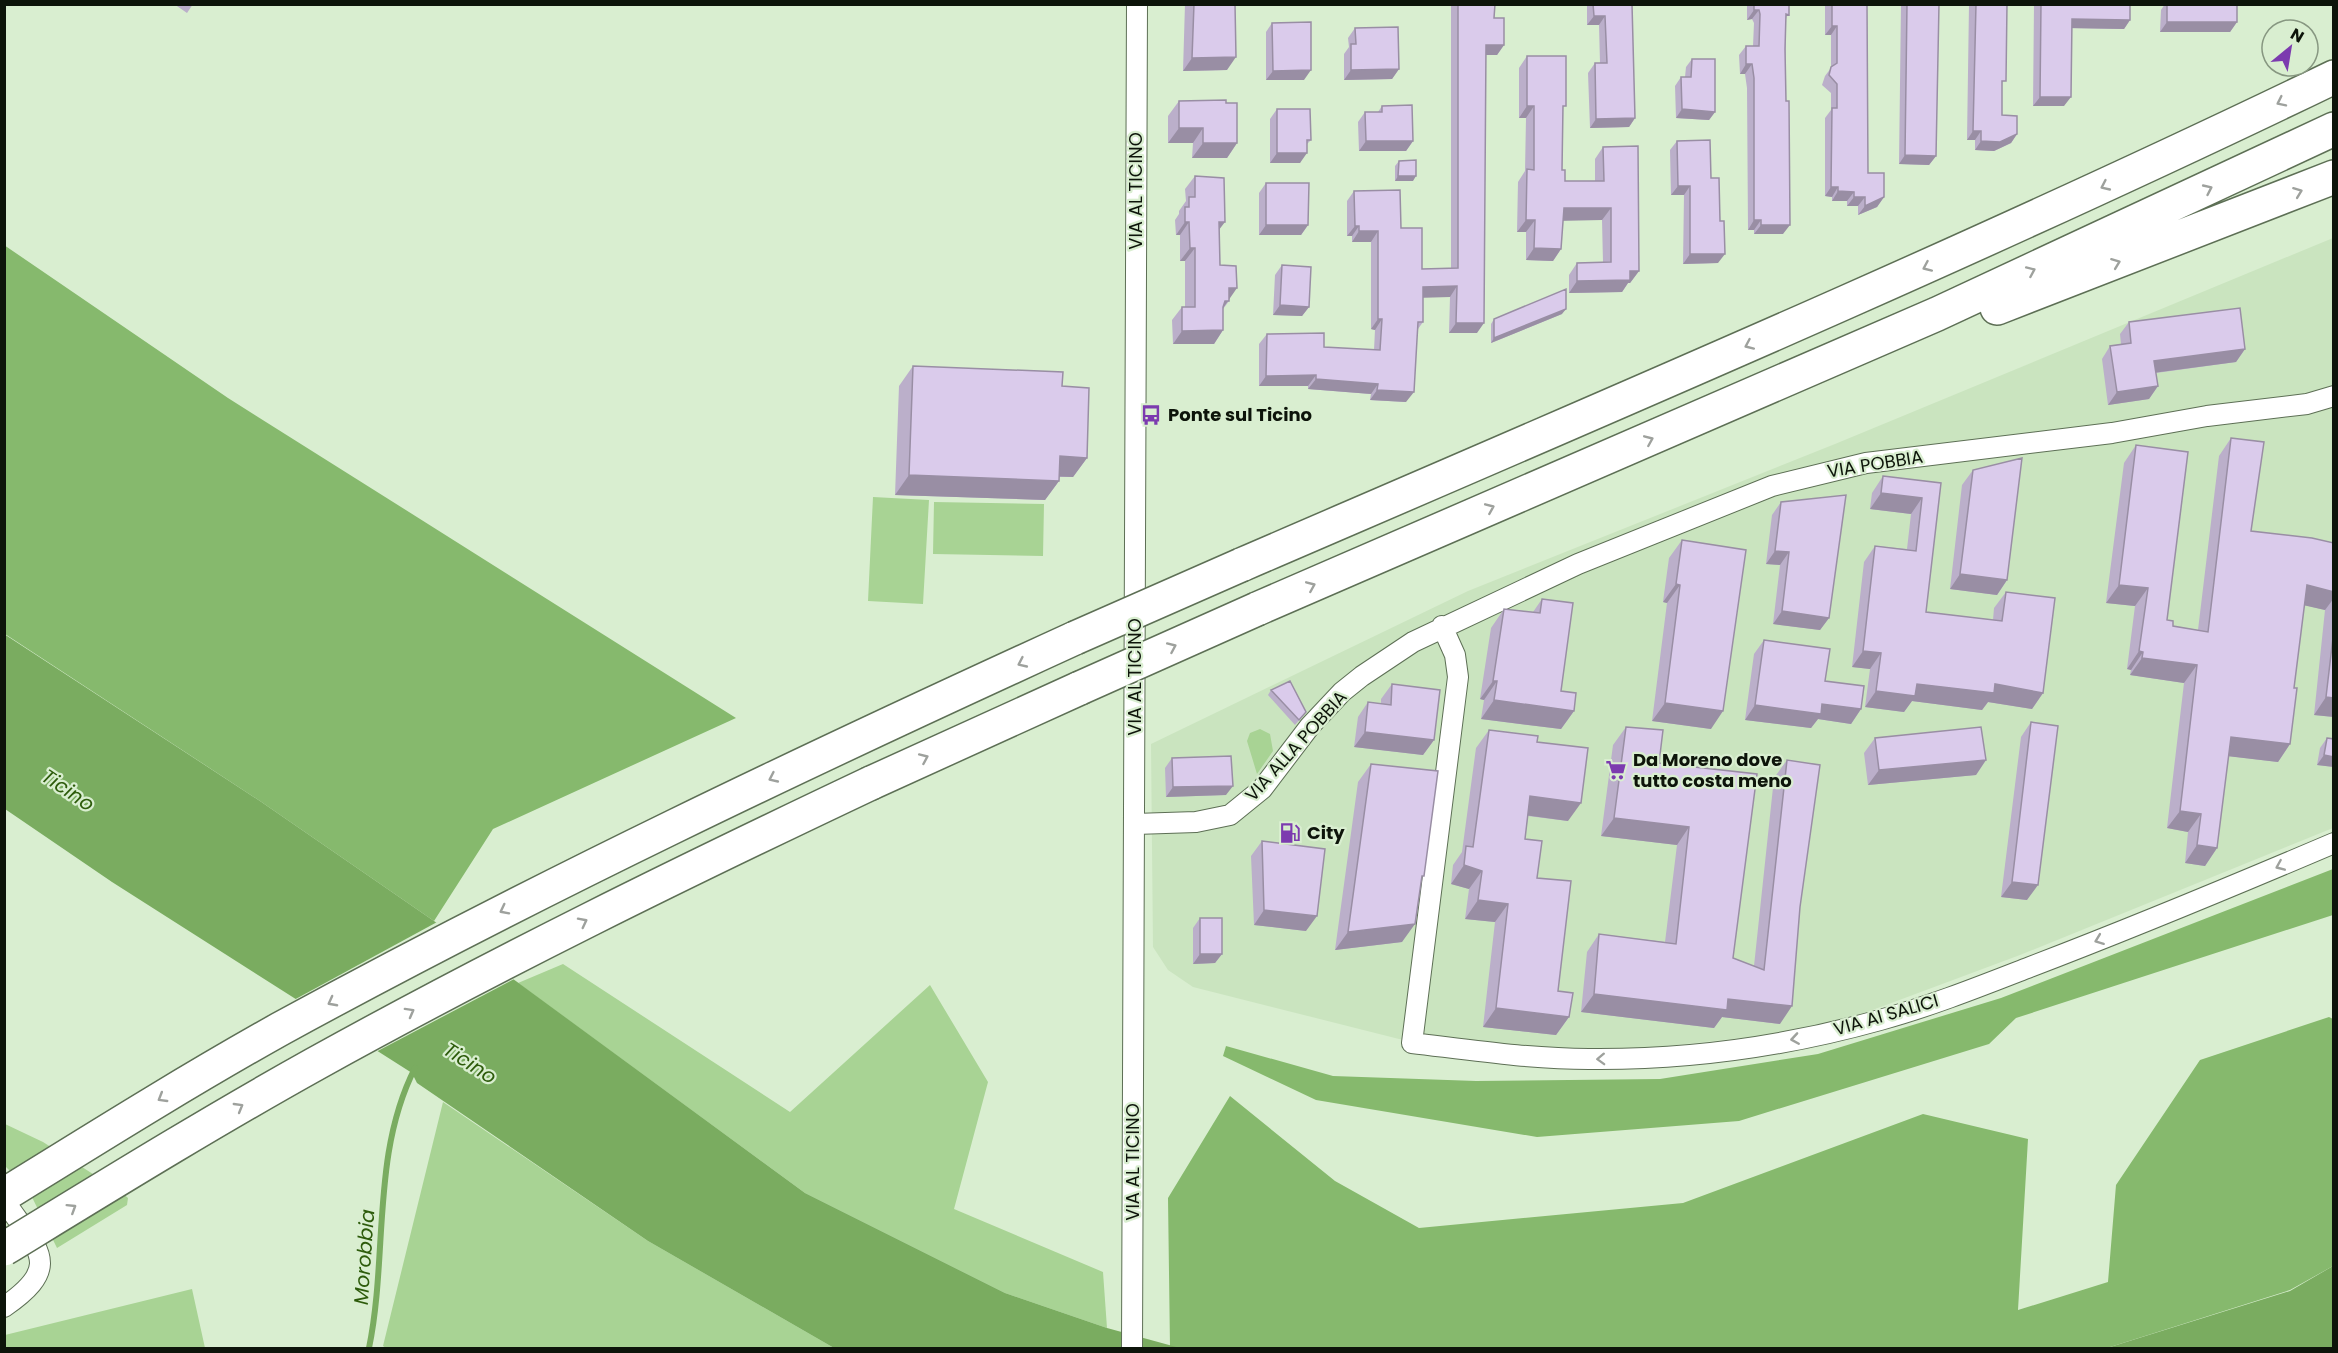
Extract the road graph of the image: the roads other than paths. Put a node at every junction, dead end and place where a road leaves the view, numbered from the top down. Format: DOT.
graph roads {
  1 [pos="1137,4"];
  2 [pos="2334,77"];
  3 [pos="2334,129"];
  4 [pos="2334,177"];
  5 [pos="2334,396"];
  6 [pos="1747,397"];
  7 [pos="1443,626"];
  8 [pos="1136,824"];
  9 [pos="2334,843"];
  10 [pos="4,1195"];
  11 [pos="4,1200"];
  12 [pos="4,1249"];
  13 [pos="4,1308"];
  14 [pos="1132,1348"];
  1 -- 8 [label="street, VIA AL TICINO"];
  2 -- 10 [label="highway, one-way, bridge"];
  6 -- 3 [label="highway, one-way"];
  6 -- 4 [label="highway, one-way"];
  5 -- 7 [label="street, VIA POBBIA"];
  12 -- 6 [label="highway, one-way, bridge"];
  7 -- 8 [label="street, VIA ALLA POBBIA"];
  9 -- 7 [label="street, VIA AI SALICI, one-way"];
  8 -- 14 [label="street, VIA AL TICINO"];
  11 -- 13 [label="street"];
}
